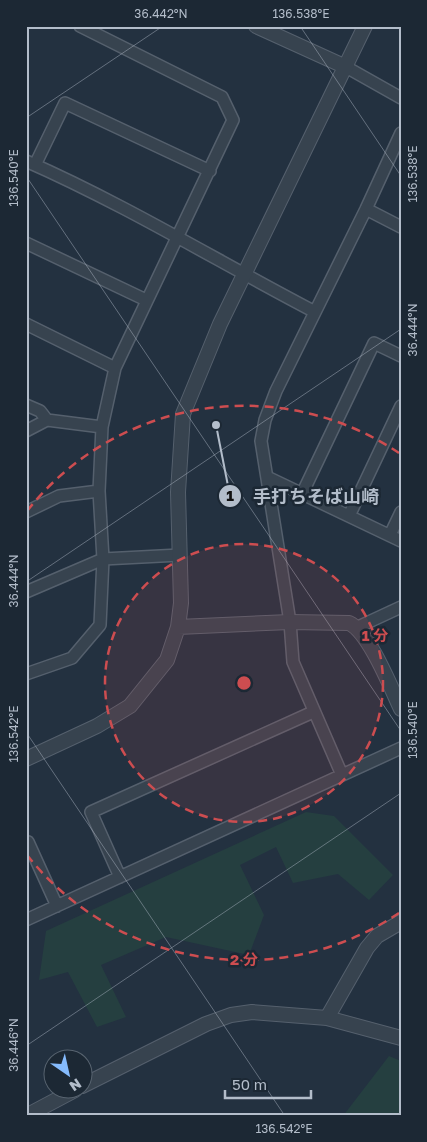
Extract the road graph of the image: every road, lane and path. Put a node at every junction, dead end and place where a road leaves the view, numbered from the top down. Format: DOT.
graph roads {
  1 [pos="80,26"];
  2 [pos="256,26"];
  3 [pos="365,26"];
  4 [pos="346,67"];
  5 [pos="401,98"];
  6 [pos="401,133"];
  7 [pos="30,163"];
  8 [pos="210,171"];
  9 [pos="366,209"];
  10 [pos="401,227"];
  11 [pos="178,237"];
  12 [pos="26,243"];
  13 [pos="244,275"];
  14 [pos="146,300"];
  15 [pos="315,312"];
  16 [pos="26,324"];
  17 [pos="401,356"];
  18 [pos="115,368"];
  19 [pos="26,405"];
  20 [pos="401,406"];
  21 [pos="48,420"];
  22 [pos="102,427"];
  23 [pos="26,431"];
  24 [pos="266,477"];
  25 [pos="99,491"];
  26 [pos="302,494"];
  27 [pos="26,512"];
  28 [pos="401,512"];
  29 [pos="349,516"];
  30 [pos="390,535"];
  31 [pos="401,541"];
  32 [pos="180,555"];
  33 [pos="103,559"];
  34 [pos="26,592"];
  35 [pos="399,606"];
  36 [pos="290,622"];
  37 [pos="178,627"];
  38 [pos="358,627"];
  39 [pos="26,674"];
  40 [pos="401,709"];
  41 [pos="313,712"];
  42 [pos="401,748"];
  43 [pos="26,759"];
  44 [pos="342,776"];
  45 [pos="26,843"];
  46 [pos="120,877"];
  47 [pos="57,906"];
  48 [pos="26,920"];
  49 [pos="401,922"];
  50 [pos="327,1018"];
  51 [pos="401,1038"];
  52 [pos="92,1081"];
  53 [pos="56,1100"];
  54 [pos="26,1116"];
  1 -- 8 [label="street"];
  2 -- 4 [label="street"];
  3 -- 4 [label="street"];
  4 -- 5 [label="street"];
  4 -- 13 [label="street"];
  6 -- 9 [label="street"];
  7 -- 8 [label="street"];
  7 -- 11 [label="street"];
  8 -- 11 [label="street"];
  9 -- 10 [label="street"];
  9 -- 15 [label="street"];
  11 -- 13 [label="street"];
  11 -- 14 [label="street"];
  12 -- 14 [label="street"];
  13 -- 15 [label="street"];
  13 -- 32 [label="street"];
  14 -- 18 [label="street"];
  15 -- 24 [label="street"];
  16 -- 18 [label="street"];
  17 -- 26 [label="street"];
  18 -- 22 [label="street"];
  19 -- 21 [label="street"];
  20 -- 29 [label="street"];
  21 -- 22 [label="street"];
  21 -- 23 [label="street"];
  22 -- 25 [label="street"];
  24 -- 26 [label="street"];
  24 -- 36 [label="street"];
  25 -- 27 [label="street"];
  25 -- 33 [label="street"];
  26 -- 29 [label="street"];
  28 -- 30 [label="street"];
  29 -- 30 [label="street"];
  30 -- 31 [label="street"];
  32 -- 33 [label="street"];
  32 -- 37 [label="street"];
  33 -- 34 [label="street"];
  33 -- 39 [label="street"];
  35 -- 38 [label="street"];
  36 -- 37 [label="street"];
  36 -- 38 [label="street"];
  36 -- 41 [label="street"];
  37 -- 43 [label="street"];
  38 -- 40 [label="street"];
  41 -- 44 [label="street"];
  41 -- 46 [label="street"];
  42 -- 44 [label="street"];
  44 -- 46 [label="street"];
  45 -- 47 [label="street"];
  46 -- 47 [label="street"];
  47 -- 48 [label="street"];
  49 -- 50 [label="street"];
  50 -- 51 [label="street"];
  50 -- 52 [label="street"];
  53 -- 54 [label="street"];
}
